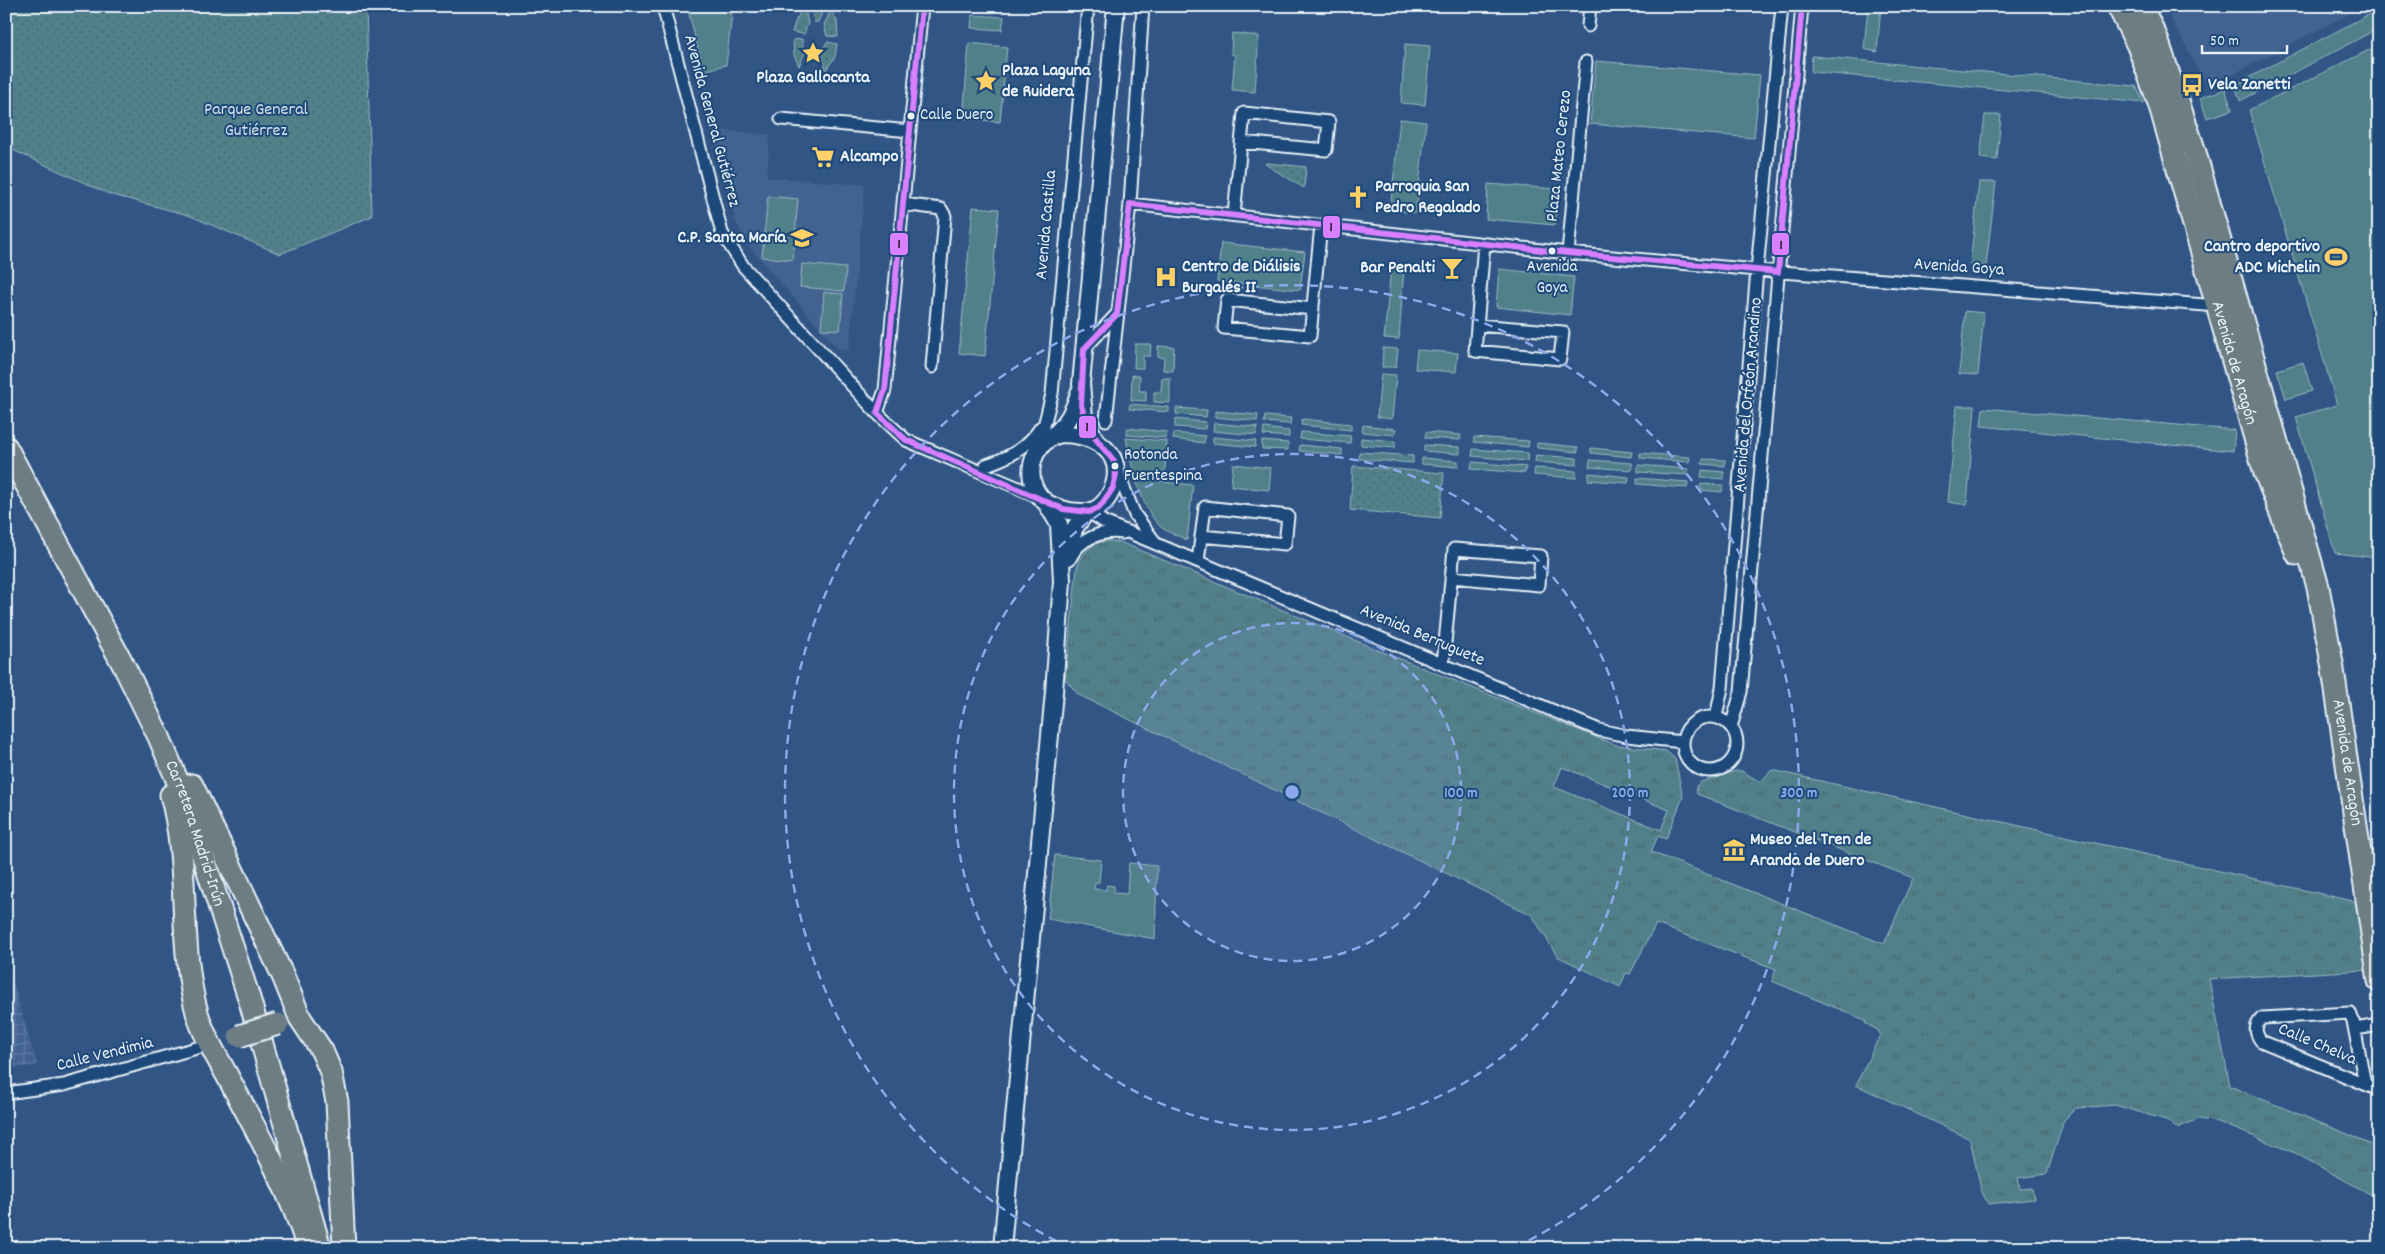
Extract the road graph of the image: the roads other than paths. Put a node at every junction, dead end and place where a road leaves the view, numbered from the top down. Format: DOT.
graph roads {
  1 [pos="663,6"];
  2 [pos="922,6"];
  3 [pos="1088,6"];
  4 [pos="1116,6"];
  5 [pos="1143,6"];
  6 [pos="1590,6"];
  7 [pos="1782,6"];
  8 [pos="1802,6"];
  9 [pos="2118,6"];
  10 [pos="2141,6"];
  11 [pos="1588,26"];
  12 [pos="1586,62"];
  13 [pos="781,119"];
  14 [pos="910,131"];
  15 [pos="1241,142"];
  16 [pos="903,204"];
  17 [pos="1130,204"];
  18 [pos="1234,215"];
  19 [pos="1321,225"];
  20 [pos="1484,244"];
  21 [pos="1568,253"];
  22 [pos="1757,270"];
  23 [pos="1778,272"];
  24 [pos="2218,306"];
  25 [pos="1313,309"];
  26 [pos="1117,314"];
  27 [pos="1477,325"];
  28 [pos="1084,350"];
  29 [pos="932,367"];
  30 [pos="2256,367"];
  31 [pos="1081,384"];
  32 [pos="876,412"];
  33 [pos="1106,420"];
  34 [pos="1050,429"];
  35 [pos="1096,441"];
  36 [pos="6,446"];
  37 [pos="1037,450"];
  38 [pos="965,465"];
  39 [pos="986,465"];
  40 [pos="1116,467"];
  41 [pos="1044,500"];
  42 [pos="1088,512"];
  43 [pos="1132,534"];
  44 [pos="1201,536"];
  45 [pos="1154,542"];
  46 [pos="1198,561"];
  47 [pos="1063,575"];
  48 [pos="1451,577"];
  49 [pos="2332,663"];
  50 [pos="1443,664"];
  51 [pos="124,666"];
  52 [pos="1716,717"];
  53 [pos="1731,727"];
  54 [pos="1682,742"];
  55 [pos="2379,981"];
  56 [pos="300,1018"];
  57 [pos="2379,1024"];
  58 [pos="2355,1029"];
  59 [pos="211,1044"];
  60 [pos="2365,1084"];
  61 [pos="2379,1090"];
  62 [pos="6,1093"];
  63 [pos="308,1248"];
  64 [pos="320,1248"];
  65 [pos="344,1248"];
  66 [pos="1002,1248"];
  1 -- 32 [label="street, Avenida General Gutiérrez"];
  2 -- 14 [label="street"];
  3 -- 34 [label="street, Avenida Castilla"];
  4 -- 28 [label="street"];
  5 -- 17 [label="street"];
  6 -- 11 [label="street"];
  7 -- 22 [label="street, Avenida del Orfeón Arandino"];
  8 -- 23 [label="street, Avenida del Orfeón Arandino"];
  9 -- 24 [label="highway, Avenida de Aragón"];
  10 -- 30 [label="highway, Avenida de Aragón"];
  12 -- 21 [label="street, Plaza Mateo Cerezo"];
  13 -- 14 [label="street"];
  14 -- 16 [label="street"];
  15 -- 15 [label="street"];
  15 -- 18 [label="street"];
  16 -- 29 [label="street"];
  16 -- 32 [label="street"];
  17 -- 18 [label="street, Avenida Goya"];
  17 -- 26 [label="street"];
  18 -- 19 [label="street, Avenida Goya"];
  19 -- 20 [label="street, Avenida Goya"];
  19 -- 25 [label="street"];
  20 -- 21 [label="street, Avenida Goya"];
  20 -- 27 [label="street"];
  21 -- 22 [label="street, Avenida Goya"];
  22 -- 23 [label="street, Avenida Goya"];
  22 -- 52 [label="street, Avenida del Orfeón Arandino"];
  23 -- 24 [label="street, Avenida Goya"];
  23 -- 53 [label="street, Avenida del Orfeón Arandino"];
  24 -- 30 [label="street"];
  24 -- 49 [label="highway, Avenida de Aragón"];
  25 -- 25 [label="street"];
  26 -- 28 [label="street"];
  26 -- 33 [label="street"];
  27 -- 27 [label="street"];
  28 -- 31 [label="street"];
  30 -- 49 [label="highway, Avenida de Aragón"];
  31 -- 34 [label="street"];
  31 -- 35 [label="street"];
  32 -- 38 [label="street, Avenida General Gutiérrez"];
  34 -- 35 [label="street"];
  34 -- 37 [label="street"];
  34 -- 39 [label="street, Avenida General Gutiérrez"];
  35 -- 40 [label="street"];
  36 -- 51 [label="highway, Carretera Madrid-Irún"];
  37 -- 39 [label="street, Avenida General Gutiérrez"];
  37 -- 41 [label="street"];
  38 -- 39 [label="street, Avenida General Gutiérrez"];
  38 -- 41 [label="street, Avenida General Gutiérrez"];
  40 -- 42 [label="street"];
  40 -- 45 [label="street"];
  41 -- 42 [label="street"];
  41 -- 47 [label="street"];
  42 -- 43 [label="street, Avenida Berruguete"];
  42 -- 47 [label="street"];
  43 -- 45 [label="street, Avenida Berruguete"];
  43 -- 47 [label="street"];
  44 -- 44 [label="street"];
  44 -- 46 [label="street"];
  45 -- 46 [label="street, Avenida Berruguete"];
  46 -- 50 [label="street, Avenida Berruguete"];
  47 -- 66 [label="street"];
  48 -- 48 [label="street"];
  48 -- 50 [label="street"];
  49 -- 55 [label="highway, Avenida de Aragón"];
  50 -- 54 [label="street, Avenida Berruguete"];
  51 -- 56 [label="highway"];
  51 -- 59 [label="highway"];
  51 -- 64 [label="highway, Carretera Madrid-Irún"];
  52 -- 53 [label="street"];
  52 -- 54 [label="street"];
  53 -- 54 [label="street"];
  56 -- 59 [label="highway, bridge"];
  56 -- 65 [label="highway"];
  57 -- 58 [label="street"];
  58 -- 60 [label="street, Calle Chelva"];
  58 -- 60 [label="street, Calle Chelva"];
  59 -- 62 [label="street, Calle Vendimia"];
  59 -- 63 [label="highway"];
  60 -- 61 [label="street, Calle Chelva"];
}
